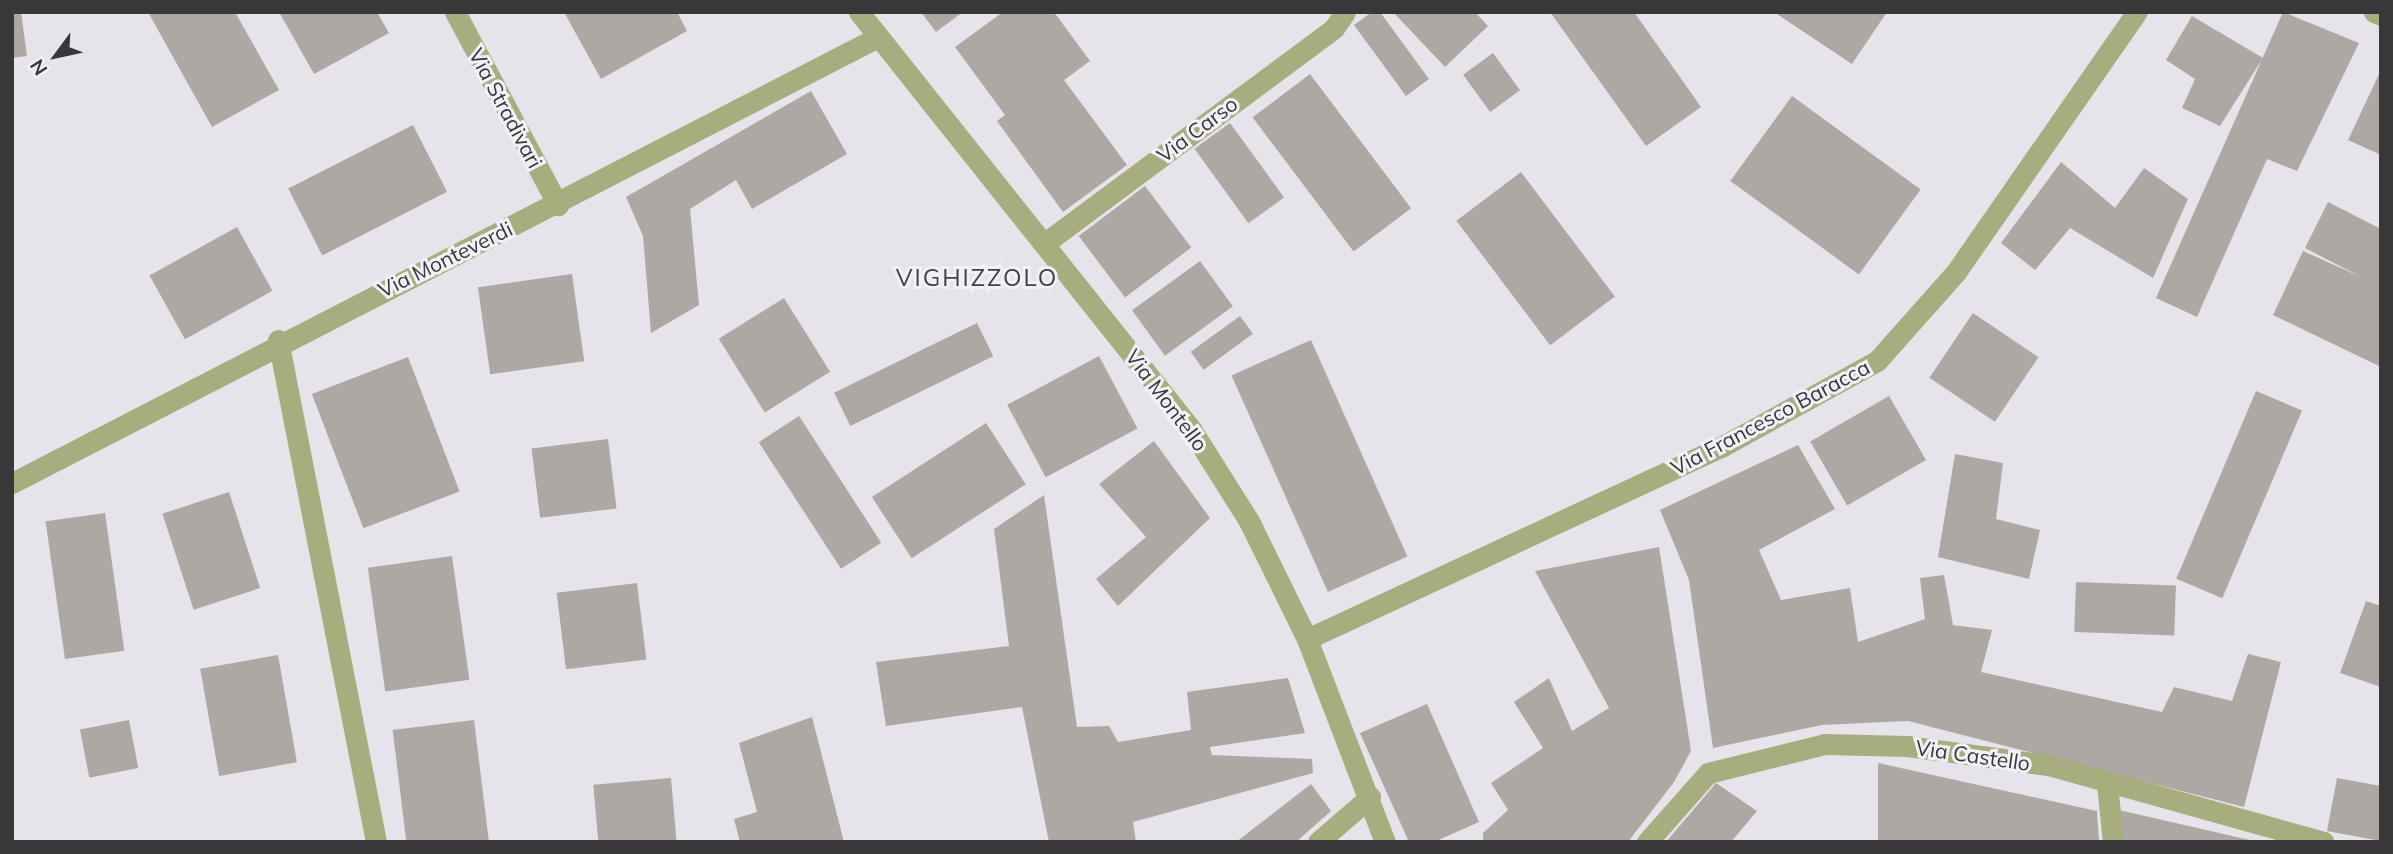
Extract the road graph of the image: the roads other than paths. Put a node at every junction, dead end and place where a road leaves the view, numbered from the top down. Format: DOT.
graph roads {
  1 [pos="455,12"];
  2 [pos="859,12"];
  3 [pos="1345,12"];
  4 [pos="2137,12"];
  5 [pos="2374,12"];
  6 [pos="2381,15"];
  7 [pos="878,37"];
  8 [pos="558,205"];
  9 [pos="1045,243"];
  10 [pos="278,341"];
  11 [pos="12,483"];
  12 [pos="1307,639"];
  13 [pos="2108,784"];
  14 [pos="1370,797"];
  15 [pos="376,842"];
  16 [pos="1318,842"];
  17 [pos="1385,842"];
  18 [pos="1647,842"];
  19 [pos="2113,842"];
  20 [pos="2323,842"];
  1 -- 8 [label="street, Via Stradivari"];
  2 -- 7 [label="street, Via Montello"];
  3 -- 9 [label="street, Via Carso"];
  4 -- 12 [label="street, Via Francesco Baracca"];
  5 -- 6 [label="street"];
  7 -- 8 [label="street, Via Monteverdi"];
  7 -- 9 [label="street, Via Montello"];
  8 -- 10 [label="street, Via Monteverdi"];
  9 -- 12 [label="street, Via Montello"];
  10 -- 11 [label="street, Via Monteverdi"];
  10 -- 15 [label="street"];
  12 -- 14 [label="street, Via Montello"];
  13 -- 18 [label="street, Via Castello"];
  13 -- 19 [label="street"];
  13 -- 20 [label="street, Via Castello"];
  14 -- 16 [label="street"];
  14 -- 17 [label="street, Via Montello"];
}
